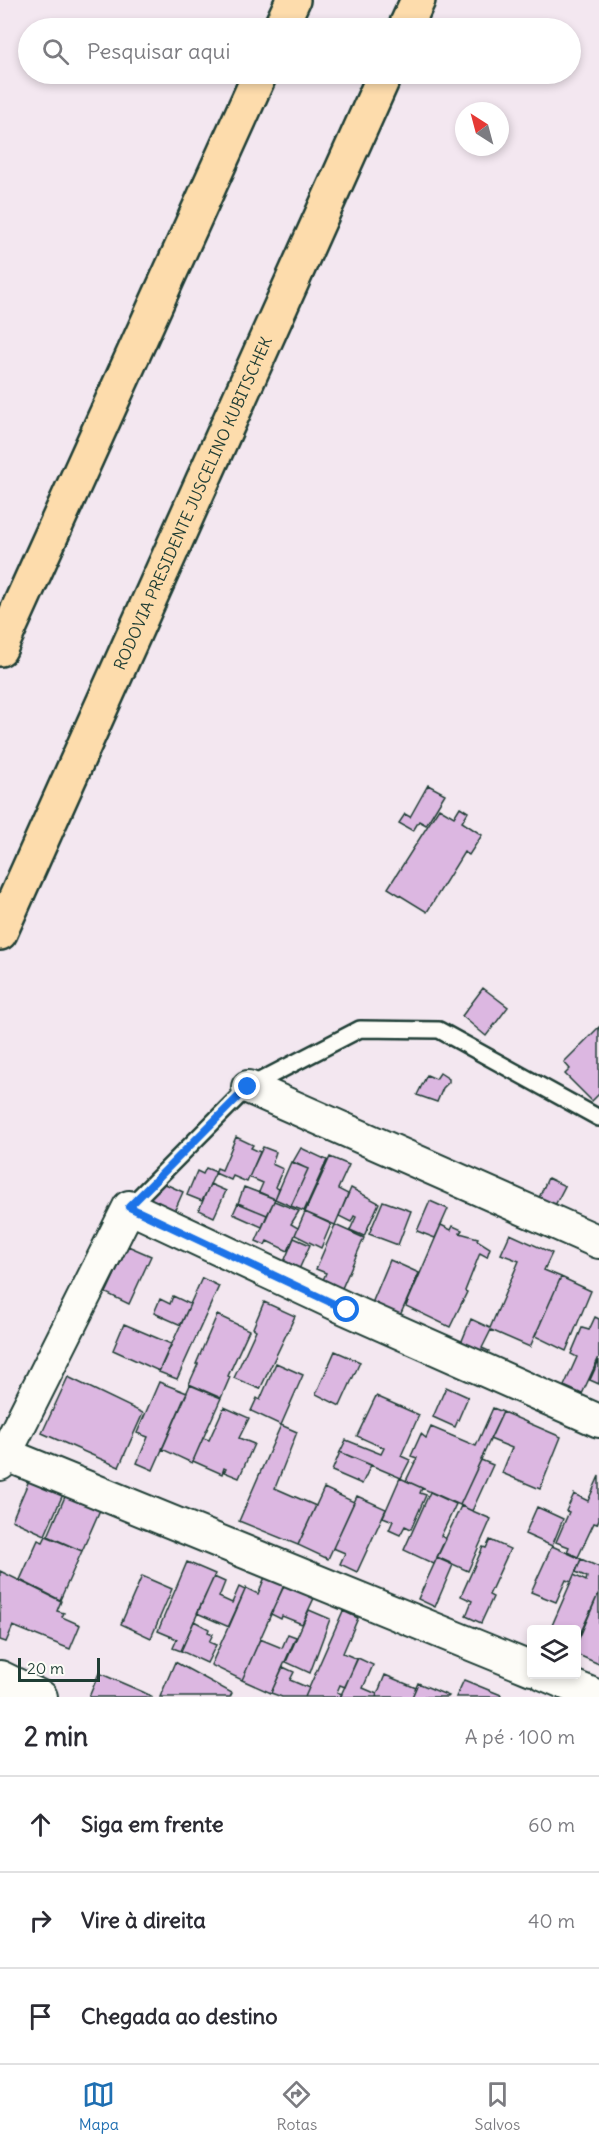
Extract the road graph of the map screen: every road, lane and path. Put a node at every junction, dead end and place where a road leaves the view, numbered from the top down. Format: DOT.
graph roads {
  1 [pos="293,0"];
  2 [pos="418,0"];
  3 [pos="285,18"];
  4 [pos="410,18"];
  5 [pos="255,84"];
  6 [pos="381,84"];
  7 [pos="0,649"];
  8 [pos="0,933"];
  9 [pos="248,1087"];
  10 [pos="599,1118"];
  11 [pos="129,1207"];
  12 [pos="599,1242"];
  13 [pos="599,1421"];
  14 [pos="2,1459"];
  15 [pos="527,1667"];
  16 [pos="0,1677"];
  17 [pos="556,1679"];
  18 [pos="41,1697"];
  19 [pos="599,1697"];
  1 -- 3 [label="highway"];
  2 -- 4 [label="highway"];
  5 -- 7 [label="highway"];
  6 -- 8 [label="highway, RODOVIA PRESIDENTE JUSCELINO KUBITSCHEK"];
  9 -- 10 [label="lane"];
  9 -- 11 [label="lane"];
  9 -- 12 [label="street"];
  11 -- 13 [label="street"];
  11 -- 14 [label="street"];
  14 -- 15 [label="street"];
  16 -- 18 [label="street"];
  17 -- 19 [label="street"];
}
